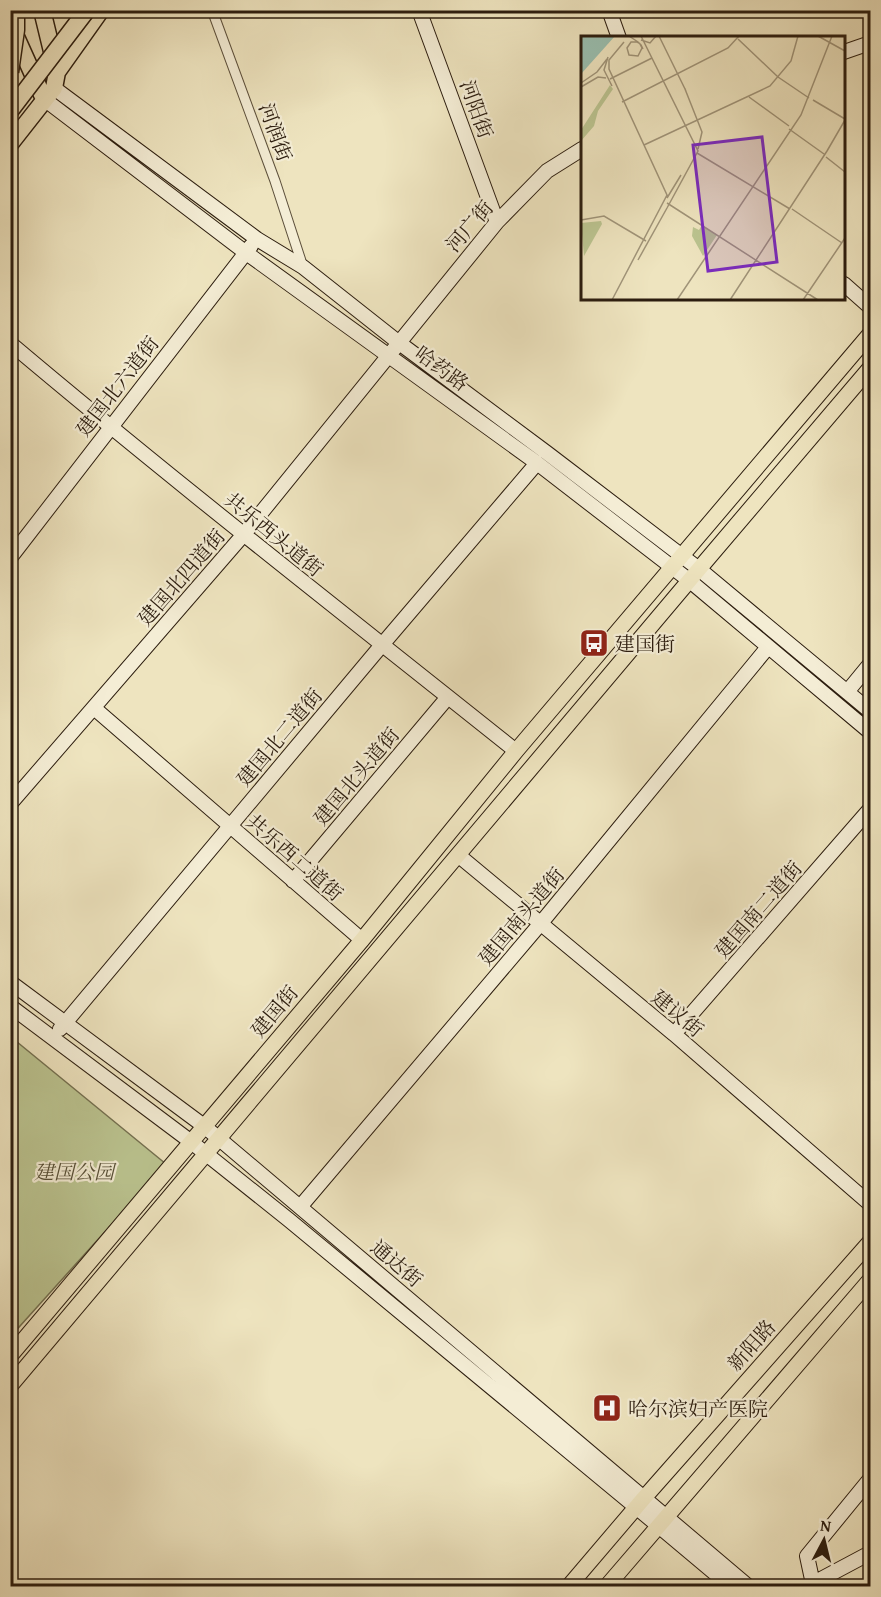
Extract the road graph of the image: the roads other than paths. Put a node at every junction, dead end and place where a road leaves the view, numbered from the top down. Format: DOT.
graph roads {
  1 [pos="16,10"];
  2 [pos="87,10"];
  3 [pos="101,10"];
  4 [pos="212,10"];
  5 [pos="419,10"];
  6 [pos="609,10"];
  7 [pos="44,18"];
  8 [pos="10,24"];
  9 [pos="618,36"];
  10 [pos="870,43"];
  11 [pos="845,51"];
  12 [pos="25,55"];
  13 [pos="10,74"];
  14 [pos="52,86"];
  15 [pos="10,111"];
  16 [pos="10,144"];
  17 [pos="581,150"];
  18 [pos="497,222"];
  19 [pos="256,239"];
  20 [pos="245,252"];
  21 [pos="303,267"];
  22 [pos="845,286"];
  23 [pos="870,307"];
  24 [pos="870,334"];
  25 [pos="398,342"];
  26 [pos="10,343"];
  27 [pos="388,355"];
  28 [pos="870,368"];
  29 [pos="110,427"];
  30 [pos="537,463"];
  31 [pos="244,534"];
  32 [pos="10,558"];
  33 [pos="678,562"];
  34 [pos="694,575"];
  35 [pos="381,646"];
  36 [pos="768,646"];
  37 [pos="870,664"];
  38 [pos="847,692"];
  39 [pos="448,697"];
  40 [pos="94,708"];
  41 [pos="870,711"];
  42 [pos="870,732"];
  43 [pos="516,751"];
  44 [pos="10,804"];
  45 [pos="870,809"];
  46 [pos="229,826"];
  47 [pos="458,855"];
  48 [pos="293,881"];
  49 [pos="541,923"];
  50 [pos="362,940"];
  51 [pos="10,982"];
  52 [pos="10,1006"];
  53 [pos="66,1023"];
  54 [pos="674,1035"];
  55 [pos="53,1038"];
  56 [pos="204,1126"];
  57 [pos="218,1138"];
  58 [pos="190,1141"];
  59 [pos="205,1154"];
  60 [pos="870,1204"];
  61 [pos="300,1207"];
  62 [pos="870,1242"];
  63 [pos="870,1280"];
  64 [pos="10,1356"];
  65 [pos="10,1386"];
  66 [pos="870,1479"];
  67 [pos="640,1502"];
  68 [pos="662,1521"];
  69 [pos="870,1553"];
  70 [pos="810,1585"];
  71 [pos="569,1587"];
  72 [pos="606,1587"];
  73 [pos="730,1587"];
  74 [pos="748,1587"];
  1 -- 13 [label="highway, bridge"];
  2 -- 15 [label="highway, bridge"];
  3 -- 14 [label="highway"];
  4 -- 21 [label="street, 河润街"];
  5 -- 18 [label="street, 河阳街"];
  6 -- 9 [label="street"];
  7 -- 12 [label="highway"];
  7 -- 14 [label="highway"];
  8 -- 12 [label="highway, 哈药路"];
  10 -- 11 [label="street"];
  12 -- 13 [label="highway"];
  12 -- 14 [label="highway, 哈药路"];
  14 -- 16 [label="highway"];
  14 -- 19 [label="street, 哈药路"];
  14 -- 20 [label="street, 哈药路"];
  17 -- 18 [label="street, 河广街"];
  18 -- 25 [label="street, 河广街"];
  19 -- 20 [label="street, 建国北六道街"];
  19 -- 21 [label="street, 哈药路"];
  20 -- 27 [label="street, 哈药路"];
  20 -- 29 [label="street, 建国北六道街"];
  21 -- 25 [label="street, 哈药路"];
  22 -- 23 [label="street"];
  24 -- 33 [label="main road, 建国街"];
  25 -- 27 [label="street, 建国北四道街"];
  25 -- 33 [label="street, 哈药路"];
  26 -- 29 [label="street, 共乐西头道街"];
  27 -- 30 [label="street, 哈药路"];
  27 -- 31 [label="street, 建国北四道街"];
  28 -- 34 [label="main road, 建国街"];
  29 -- 31 [label="street, 共乐西头道街"];
  29 -- 32 [label="street, 建国北六道街"];
  30 -- 33 [label="street, 哈药路"];
  30 -- 35 [label="street, 建国北二道街"];
  31 -- 35 [label="street, 共乐西头道街"];
  31 -- 40 [label="street, 建国北四道街"];
  33 -- 34 [label="street, 哈药路"];
  33 -- 43 [label="main road, 建国街"];
  34 -- 36 [label="street, 哈药路"];
  34 -- 38 [label="street, 哈药路"];
  34 -- 47 [label="main road, 建国街"];
  35 -- 39 [label="street, 共乐西头道街"];
  35 -- 46 [label="street, 建国北二道街"];
  36 -- 42 [label="street, 哈药路"];
  36 -- 49 [label="street, 建国南头道街"];
  37 -- 38 [label="street"];
  38 -- 41 [label="street, 哈药路"];
  39 -- 43 [label="street, 共乐西头道街"];
  39 -- 48 [label="street, 建国北头道街"];
  40 -- 44 [label="street, 建国北四道街"];
  40 -- 46 [label="street, 共乐西二道街"];
  43 -- 50 [label="main road, 建国街"];
  45 -- 54 [label="street, 建国南二道街"];
  46 -- 48 [label="street, 共乐西二道街"];
  46 -- 53 [label="street, 建国北二道街"];
  47 -- 49 [label="street, 建议街"];
  47 -- 57 [label="main road, 建国街"];
  48 -- 50 [label="street, 共乐西二道街"];
  49 -- 54 [label="street, 建议街"];
  49 -- 61 [label="street, 建国南头道街"];
  50 -- 56 [label="main road, 建国街"];
  51 -- 53 [label="street, 通达街"];
  52 -- 55 [label="street, 通达街"];
  53 -- 55 [label="street, 建国北二道街"];
  53 -- 56 [label="street, 通达街"];
  54 -- 60 [label="street, 建议街"];
  55 -- 58 [label="street, 通达街"];
  56 -- 57 [label="street, 通达街"];
  56 -- 58 [label="main road, 建国街"];
  57 -- 59 [label="main road, 建国街"];
  57 -- 61 [label="street, 通达街"];
  58 -- 59 [label="street, 通达街"];
  58 -- 64 [label="main road, 建国街"];
  59 -- 65 [label="main road, 建国街"];
  59 -- 67 [label="street, 通达街"];
  61 -- 67 [label="street, 通达街"];
  62 -- 67 [label="main road, 新阳路"];
  63 -- 68 [label="main road"];
  66 -- 70 [label="street"];
  67 -- 68 [label="street, 通达街"];
  67 -- 71 [label="main road, 新阳路"];
  68 -- 72 [label="main road"];
  68 -- 73 [label="street, 通达街"];
  68 -- 74 [label="street, 通达街"];
  69 -- 70 [label="street"];
}
